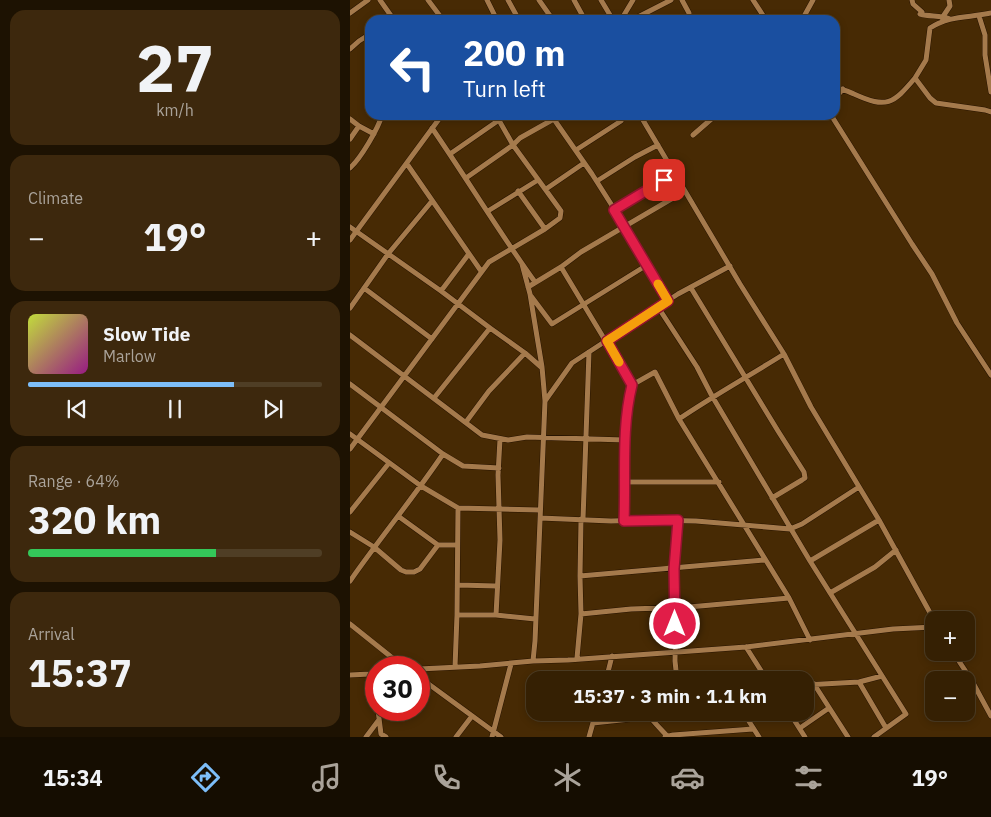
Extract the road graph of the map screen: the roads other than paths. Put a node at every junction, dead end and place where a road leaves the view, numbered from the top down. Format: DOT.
graph roads {
  1 [pos="368,0"];
  2 [pos="380,0"];
  3 [pos="436,0"];
  4 [pos="487,0"];
  5 [pos="508,0"];
  6 [pos="539,0"];
  7 [pos="574,0"];
  8 [pos="601,0"];
  9 [pos="633,0"];
  10 [pos="670,0"];
  11 [pos="682,0"];
  12 [pos="754,0"];
  13 [pos="813,0"];
  14 [pos="912,0"];
  15 [pos="949,0"];
  16 [pos="429,2"];
  17 [pos="514,10"];
  18 [pos="350,13"];
  19 [pos="991,13"];
  20 [pos="390,15"];
  21 [pos="439,15"];
  22 [pos="494,15"];
  23 [pos="514,15"];
  24 [pos="517,15"];
  25 [pos="550,15"];
  26 [pos="582,15"];
  27 [pos="610,15"];
  28 [pos="624,15"];
  29 [pos="642,15"];
  30 [pos="689,15"];
  31 [pos="763,15"];
  32 [pos="805,15"];
  33 [pos="944,16"];
  34 [pos="979,16"];
  35 [pos="951,19"];
  36 [pos="936,24"];
  37 [pos="365,37"];
  38 [pos="350,49"];
  39 [pos="915,78"];
  40 [pos="840,89"];
  41 [pos="843,89"];
  42 [pos="840,92"];
  43 [pos="991,92"];
  44 [pos="991,112"];
  45 [pos="350,119"];
  46 [pos="380,120"];
  47 [pos="438,120"];
  48 [pos="494,120"];
  49 [pos="498,120"];
  50 [pos="547,120"];
  51 [pos="554,120"];
  52 [pos="643,120"];
  53 [pos="710,120"];
  54 [pos="834,120"];
  55 [pos="621,121"];
  56 [pos="358,126"];
  57 [pos="432,128"];
  58 [pos="374,134"];
  59 [pos="693,135"];
  60 [pos="350,139"];
  61 [pos="513,145"];
  62 [pos="658,145"];
  63 [pos="576,150"];
  64 [pos="450,154"];
  65 [pos="584,163"];
  66 [pos="407,164"];
  67 [pos="350,168"];
  68 [pos="675,172"];
  69 [pos="466,178"];
  70 [pos="538,180"];
  71 [pos="597,181"];
  72 [pos="546,189"];
  73 [pos="518,191"];
  74 [pos="685,191"];
  75 [pos="432,201"];
  76 [pos="614,210"];
  77 [pos="488,211"];
  78 [pos="625,226"];
  79 [pos="350,227"];
  80 [pos="545,229"];
  81 [pos="356,232"];
  82 [pos="350,240"];
  83 [pos="511,249"];
  84 [pos="388,254"];
  85 [pos="468,255"];
  86 [pos="522,264"];
  87 [pos="647,265"];
  88 [pos="730,266"];
  89 [pos="561,267"];
  90 [pos="481,271"];
  91 [pos="535,282"];
  92 [pos="528,286"];
  93 [pos="364,288"];
  94 [pos="691,288"];
  95 [pos="441,291"];
  96 [pos="530,294"];
  97 [pos="668,301"];
  98 [pos="457,303"];
  99 [pos="583,305"];
  100 [pos="658,307"];
  101 [pos="350,308"];
  102 [pos="490,328"];
  103 [pos="350,335"];
  104 [pos="432,339"];
  105 [pos="607,341"];
  106 [pos="589,352"];
  107 [pos="525,353"];
  108 [pos="784,354"];
  109 [pos="542,368"];
  110 [pos="991,375"];
  111 [pos="403,376"];
  112 [pos="745,378"];
  113 [pos="350,384"];
  114 [pos="632,385"];
  115 [pos="712,396"];
  116 [pos="434,398"];
  117 [pos="545,401"];
  118 [pos="380,407"];
  119 [pos="678,419"];
  120 [pos="466,422"];
  121 [pos="350,434"];
  122 [pos="543,438"];
  123 [pos="586,438"];
  124 [pos="358,439"];
  125 [pos="500,439"];
  126 [pos="625,440"];
  127 [pos="350,449"];
  128 [pos="443,454"];
  129 [pos="389,463"];
  130 [pos="499,468"];
  131 [pos="626,482"];
  132 [pos="719,482"];
  133 [pos="421,486"];
  134 [pos="859,488"];
  135 [pos="772,498"];
  136 [pos="458,508"];
  137 [pos="500,508"];
  138 [pos="540,510"];
  139 [pos="350,512"];
  140 [pos="398,516"];
  141 [pos="540,518"];
  142 [pos="582,519"];
  143 [pos="678,520"];
  144 [pos="879,520"];
  145 [pos="624,521"];
  146 [pos="744,526"];
  147 [pos="790,529"];
  148 [pos="350,532"];
  149 [pos="438,545"];
  150 [pos="457,545"];
  151 [pos="374,547"];
  152 [pos="896,550"];
  153 [pos="765,560"];
  154 [pos="810,561"];
  155 [pos="674,569"];
  156 [pos="580,576"];
  157 [pos="350,581"];
  158 [pos="458,585"];
  159 [pos="496,586"];
  160 [pos="830,593"];
  161 [pos="789,598"];
  162 [pos="676,607"];
  163 [pos="929,611"];
  164 [pos="581,614"];
  165 [pos="458,615"];
  166 [pos="496,615"];
  167 [pos="535,619"];
  168 [pos="350,624"];
  169 [pos="925,628"];
  170 [pos="857,634"];
  171 [pos="810,640"];
  172 [pos="746,647"];
  173 [pos="675,652"];
  174 [pos="390,656"];
  175 [pos="612,656"];
  176 [pos="577,658"];
  177 [pos="533,661"];
  178 [pos="959,661"];
  179 [pos="511,664"];
  180 [pos="454,667"];
  181 [pos="430,668"];
  182 [pos="608,671"];
  183 [pos="676,671"];
  184 [pos="761,671"];
  185 [pos="365,674"];
  186 [pos="350,675"];
  187 [pos="882,676"];
  188 [pos="858,682"];
  189 [pos="814,684"];
  190 [pos="430,685"];
  191 [pos="830,708"];
  192 [pos="472,716"];
  193 [pos="991,716"];
  194 [pos="378,721"];
  195 [pos="607,721"];
  196 [pos="655,721"];
  197 [pos="748,721"];
  198 [pos="795,721"];
  199 [pos="593,723"];
  200 [pos="800,728"];
  201 [pos="886,728"];
  202 [pos="753,729"];
  203 [pos="711,732"];
  204 [pos="493,734"];
  205 [pos="366,737"];
  206 [pos="386,737"];
  207 [pos="456,737"];
  208 [pos="501,737"];
  209 [pos="589,737"];
  210 [pos="667,737"];
  211 [pos="715,737"];
  212 [pos="759,737"];
  213 [pos="805,737"];
  214 [pos="848,737"];
  215 [pos="874,737"];
  1 -- 18 [label="street"];
  2 -- 20 [label="street"];
  3 -- 16 [label="street"];
  4 -- 22 [label="street"];
  5 -- 17 [label="street"];
  6 -- 25 [label="street"];
  7 -- 26 [label="street"];
  8 -- 27 [label="street"];
  9 -- 28 [label="street"];
  10 -- 29 [label="street"];
  11 -- 30 [label="street"];
  12 -- 31 [label="street"];
  13 -- 32 [label="street"];
  14 -- 33 [label="street"];
  15 -- 33 [label="street"];
  16 -- 21 [label="street"];
  17 -- 23 [label="street"];
  17 -- 24 [label="street"];
  19 -- 34 [label="street"];
  33 -- 35 [label="street"];
  33 -- 36 [label="street"];
  34 -- 35 [label="street"];
  34 -- 43 [label="street"];
  35 -- 36 [label="street"];
  36 -- 39 [label="street"];
  37 -- 38 [label="street"];
  39 -- 41 [label="street"];
  39 -- 44 [label="street"];
  40 -- 41 [label="street"];
  41 -- 42 [label="street"];
  45 -- 56 [label="street"];
  46 -- 58 [label="street"];
  47 -- 57 [label="street"];
  48 -- 64 [label="street"];
  49 -- 61 [label="street"];
  50 -- 61 [label="street"];
  51 -- 63 [label="street"];
  52 -- 62 [label="street"];
  53 -- 59 [label="street"];
  54 -- 110 [label="street"];
  55 -- 63 [label="street"];
  56 -- 58 [label="street"];
  56 -- 60 [label="street"];
  57 -- 64 [label="street"];
  57 -- 66 [label="street"];
  58 -- 67 [label="street"];
  61 -- 69 [label="street"];
  61 -- 70 [label="street"];
  62 -- 68 [label="street"];
  62 -- 71 [label="street"];
  63 -- 65 [label="street"];
  64 -- 69 [label="street"];
  65 -- 71 [label="street"];
  65 -- 72 [label="street"];
  66 -- 75 [label="street"];
  66 -- 81 [label="street"];
  68 -- 74 [label="street"];
  68 -- 76 [label="street"];
  69 -- 77 [label="street"];
  70 -- 72 [label="street"];
  70 -- 73 [label="street"];
  71 -- 76 [label="street"];
  72 -- 80 [label="street"];
  73 -- 77 [label="street"];
  73 -- 80 [label="street"];
  74 -- 78 [label="street"];
  74 -- 88 [label="street"];
  75 -- 84 [label="street"];
  75 -- 85 [label="street"];
  76 -- 78 [label="street"];
  77 -- 83 [label="street"];
  78 -- 87 [label="street"];
  78 -- 89 [label="street"];
  79 -- 81 [label="street"];
  80 -- 83 [label="street"];
  81 -- 82 [label="street"];
  81 -- 84 [label="street"];
  83 -- 86 [label="street"];
  83 -- 90 [label="street"];
  84 -- 93 [label="street"];
  84 -- 95 [label="street"];
  85 -- 90 [label="street"];
  85 -- 95 [label="street"];
  86 -- 91 [label="street"];
  86 -- 92 [label="street"];
  87 -- 97 [label="street"];
  87 -- 99 [label="street"];
  88 -- 94 [label="street"];
  88 -- 108 [label="street"];
  89 -- 91 [label="street"];
  89 -- 99 [label="street"];
  90 -- 98 [label="street"];
  91 -- 92 [label="street"];
  92 -- 96 [label="street"];
  93 -- 101 [label="street"];
  93 -- 104 [label="street"];
  94 -- 97 [label="street"];
  94 -- 112 [label="street"];
  95 -- 98 [label="street"];
  96 -- 99 [label="street"];
  96 -- 109 [label="street"];
  97 -- 100 [label="street"];
  98 -- 102 [label="street"];
  98 -- 104 [label="street"];
  99 -- 105 [label="street"];
  100 -- 105 [label="street"];
  100 -- 115 [label="street"];
  102 -- 107 [label="street"];
  102 -- 116 [label="street"];
  103 -- 111 [label="street"];
  104 -- 111 [label="street"];
  105 -- 106 [label="street"];
  105 -- 114 [label="street"];
  106 -- 117 [label="street"];
  106 -- 123 [label="street"];
  107 -- 109 [label="street"];
  107 -- 120 [label="street"];
  108 -- 112 [label="street"];
  108 -- 134 [label="street"];
  109 -- 117 [label="street"];
  111 -- 116 [label="street"];
  111 -- 118 [label="street"];
  112 -- 115 [label="street"];
  112 -- 135 [label="street"];
  113 -- 118 [label="street"];
  114 -- 119 [label="street"];
  114 -- 126 [label="street"];
  115 -- 119 [label="street"];
  115 -- 135 [label="street"];
  116 -- 120 [label="street"];
  117 -- 122 [label="street"];
  118 -- 124 [label="street"];
  118 -- 128 [label="street"];
  119 -- 132 [label="street"];
  120 -- 125 [label="street"];
  121 -- 124 [label="street"];
  122 -- 123 [label="street"];
  122 -- 125 [label="street"];
  122 -- 138 [label="street"];
  123 -- 126 [label="street"];
  123 -- 142 [label="street"];
  124 -- 127 [label="street"];
  124 -- 129 [label="street"];
  125 -- 130 [label="street"];
  126 -- 131 [label="street"];
  128 -- 130 [label="street"];
  128 -- 133 [label="street"];
  129 -- 133 [label="street"];
  129 -- 139 [label="street"];
  130 -- 137 [label="street"];
  131 -- 132 [label="street"];
  131 -- 145 [label="street"];
  132 -- 146 [label="street"];
  133 -- 136 [label="street"];
  133 -- 140 [label="street"];
  134 -- 144 [label="street"];
  134 -- 147 [label="street"];
  135 -- 147 [label="street"];
  136 -- 137 [label="street"];
  136 -- 150 [label="street"];
  137 -- 138 [label="street"];
  137 -- 159 [label="street"];
  138 -- 141 [label="street"];
  140 -- 149 [label="street"];
  140 -- 151 [label="street"];
  141 -- 142 [label="street"];
  141 -- 167 [label="street"];
  142 -- 145 [label="street"];
  142 -- 156 [label="street"];
  143 -- 145 [label="street"];
  143 -- 146 [label="street"];
  143 -- 155 [label="street"];
  144 -- 152 [label="street"];
  144 -- 154 [label="street"];
  146 -- 147 [label="street"];
  146 -- 153 [label="street"];
  147 -- 154 [label="street"];
  148 -- 151 [label="street"];
  149 -- 150 [label="street"];
  149 -- 151 [label="street"];
  150 -- 158 [label="street"];
  151 -- 157 [label="street"];
  152 -- 160 [label="street"];
  152 -- 163 [label="street"];
  153 -- 155 [label="street"];
  153 -- 161 [label="street"];
  154 -- 160 [label="street"];
  155 -- 156 [label="street"];
  155 -- 162 [label="street"];
  156 -- 164 [label="street"];
  158 -- 159 [label="street"];
  158 -- 165 [label="street"];
  159 -- 166 [label="street"];
  160 -- 170 [label="street"];
  161 -- 162 [label="street"];
  161 -- 171 [label="street"];
  162 -- 164 [label="street"];
  162 -- 173 [label="street"];
  164 -- 176 [label="street"];
  165 -- 166 [label="street"];
  165 -- 180 [label="street"];
  166 -- 167 [label="street"];
  167 -- 177 [label="street"];
  168 -- 174 [label="street"];
  169 -- 170 [label="street"];
  170 -- 171 [label="street"];
  170 -- 187 [label="street"];
  171 -- 172 [label="street"];
  172 -- 173 [label="street"];
  172 -- 184 [label="street"];
  173 -- 175 [label="street"];
  173 -- 183 [label="street"];
  175 -- 176 [label="street"];
  175 -- 182 [label="street"];
  176 -- 177 [label="street"];
  177 -- 179 [label="street"];
  178 -- 193 [label="street"];
  179 -- 180 [label="street"];
  179 -- 204 [label="street"];
  180 -- 181 [label="street"];
  185 -- 186 [label="street"];
  187 -- 188 [label="street"];
  187 -- 201 [label="street"];
  188 -- 189 [label="street"];
  188 -- 201 [label="street"];
  189 -- 191 [label="street"];
  190 -- 192 [label="street"];
  191 -- 200 [label="street"];
  191 -- 214 [label="street"];
  192 -- 204 [label="street"];
  192 -- 207 [label="street"];
  194 -- 205 [label="street"];
  194 -- 206 [label="street"];
  195 -- 199 [label="street"];
  196 -- 210 [label="street"];
  197 -- 202 [label="street"];
  198 -- 200 [label="street"];
  199 -- 209 [label="street"];
  200 -- 213 [label="street"];
  201 -- 215 [label="street"];
  202 -- 203 [label="street"];
  202 -- 212 [label="street"];
  203 -- 210 [label="street"];
  203 -- 211 [label="street"];
  204 -- 208 [label="street"];
}
